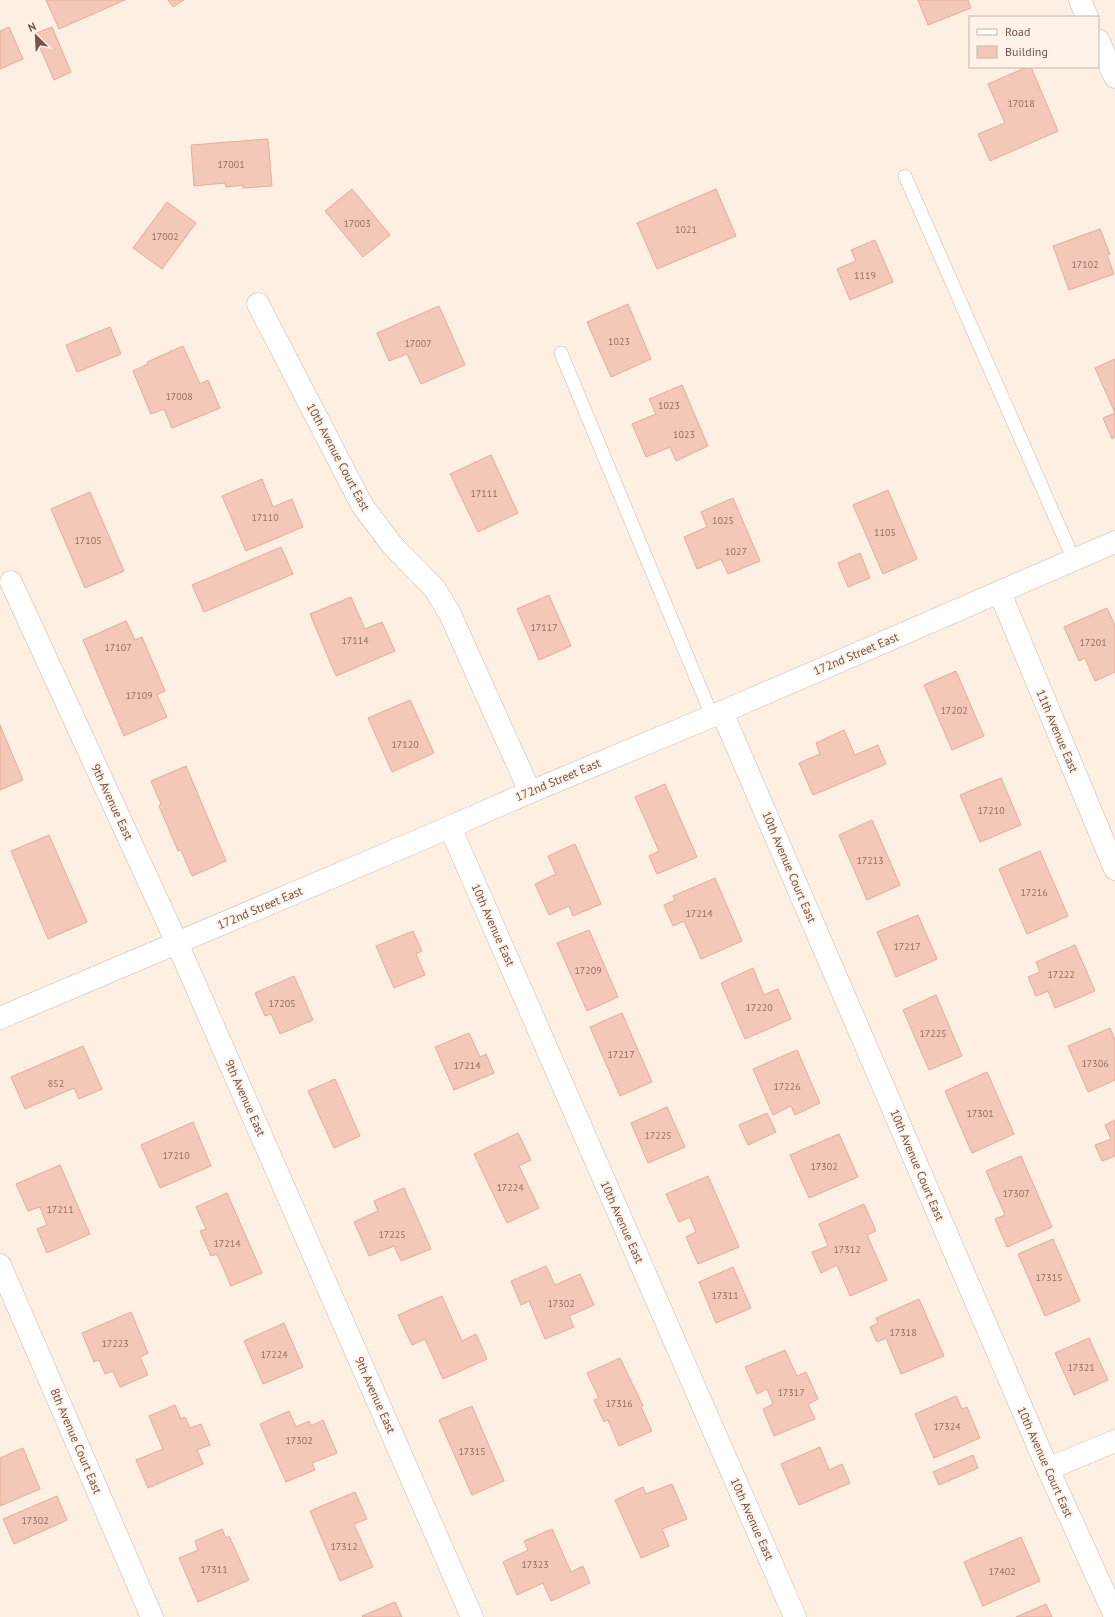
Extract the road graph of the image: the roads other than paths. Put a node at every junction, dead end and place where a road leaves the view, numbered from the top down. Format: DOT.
graph roads {
  1 [pos="1080,0"];
  2 [pos="1087,16"];
  3 [pos="1099,42"];
  4 [pos="1115,77"];
  5 [pos="905,176"];
  6 [pos="258,304"];
  7 [pos="562,353"];
  8 [pos="1115,542"];
  9 [pos="1074,560"];
  10 [pos="11,582"];
  11 [pos="1000,593"];
  12 [pos="717,714"];
  13 [pos="530,792"];
  14 [pos="450,827"];
  15 [pos="1115,869"];
  16 [pos="177,943"];
  17 [pos="0,1018"];
  18 [pos="0,1265"];
  19 [pos="1115,1440"];
  20 [pos="1048,1469"];
  21 [pos="1115,1616"];
  22 [pos="152,1617"];
  23 [pos="472,1617"];
  24 [pos="795,1617"];
  1 -- 2 [label="street"];
  3 -- 4 [label="street"];
  5 -- 9 [label="lane"];
  6 -- 13 [label="street, 10th Avenue Court East"];
  7 -- 12 [label="lane"];
  8 -- 9 [label="street, 172nd Street East"];
  9 -- 11 [label="street, 172nd Street East"];
  10 -- 16 [label="street, 9th Avenue East"];
  11 -- 12 [label="street, 172nd Street East"];
  11 -- 15 [label="street, 11th Avenue East"];
  12 -- 13 [label="street, 172nd Street East"];
  12 -- 20 [label="street, 10th Avenue Court East"];
  13 -- 14 [label="street, 172nd Street East"];
  14 -- 16 [label="street, 172nd Street East"];
  14 -- 24 [label="street, 10th Avenue East"];
  16 -- 17 [label="street, 172nd Street East"];
  16 -- 23 [label="street, 9th Avenue East"];
  18 -- 22 [label="street, 8th Avenue Court East"];
  19 -- 20 [label="street"];
  20 -- 21 [label="street, 10th Avenue Court East"];
}
